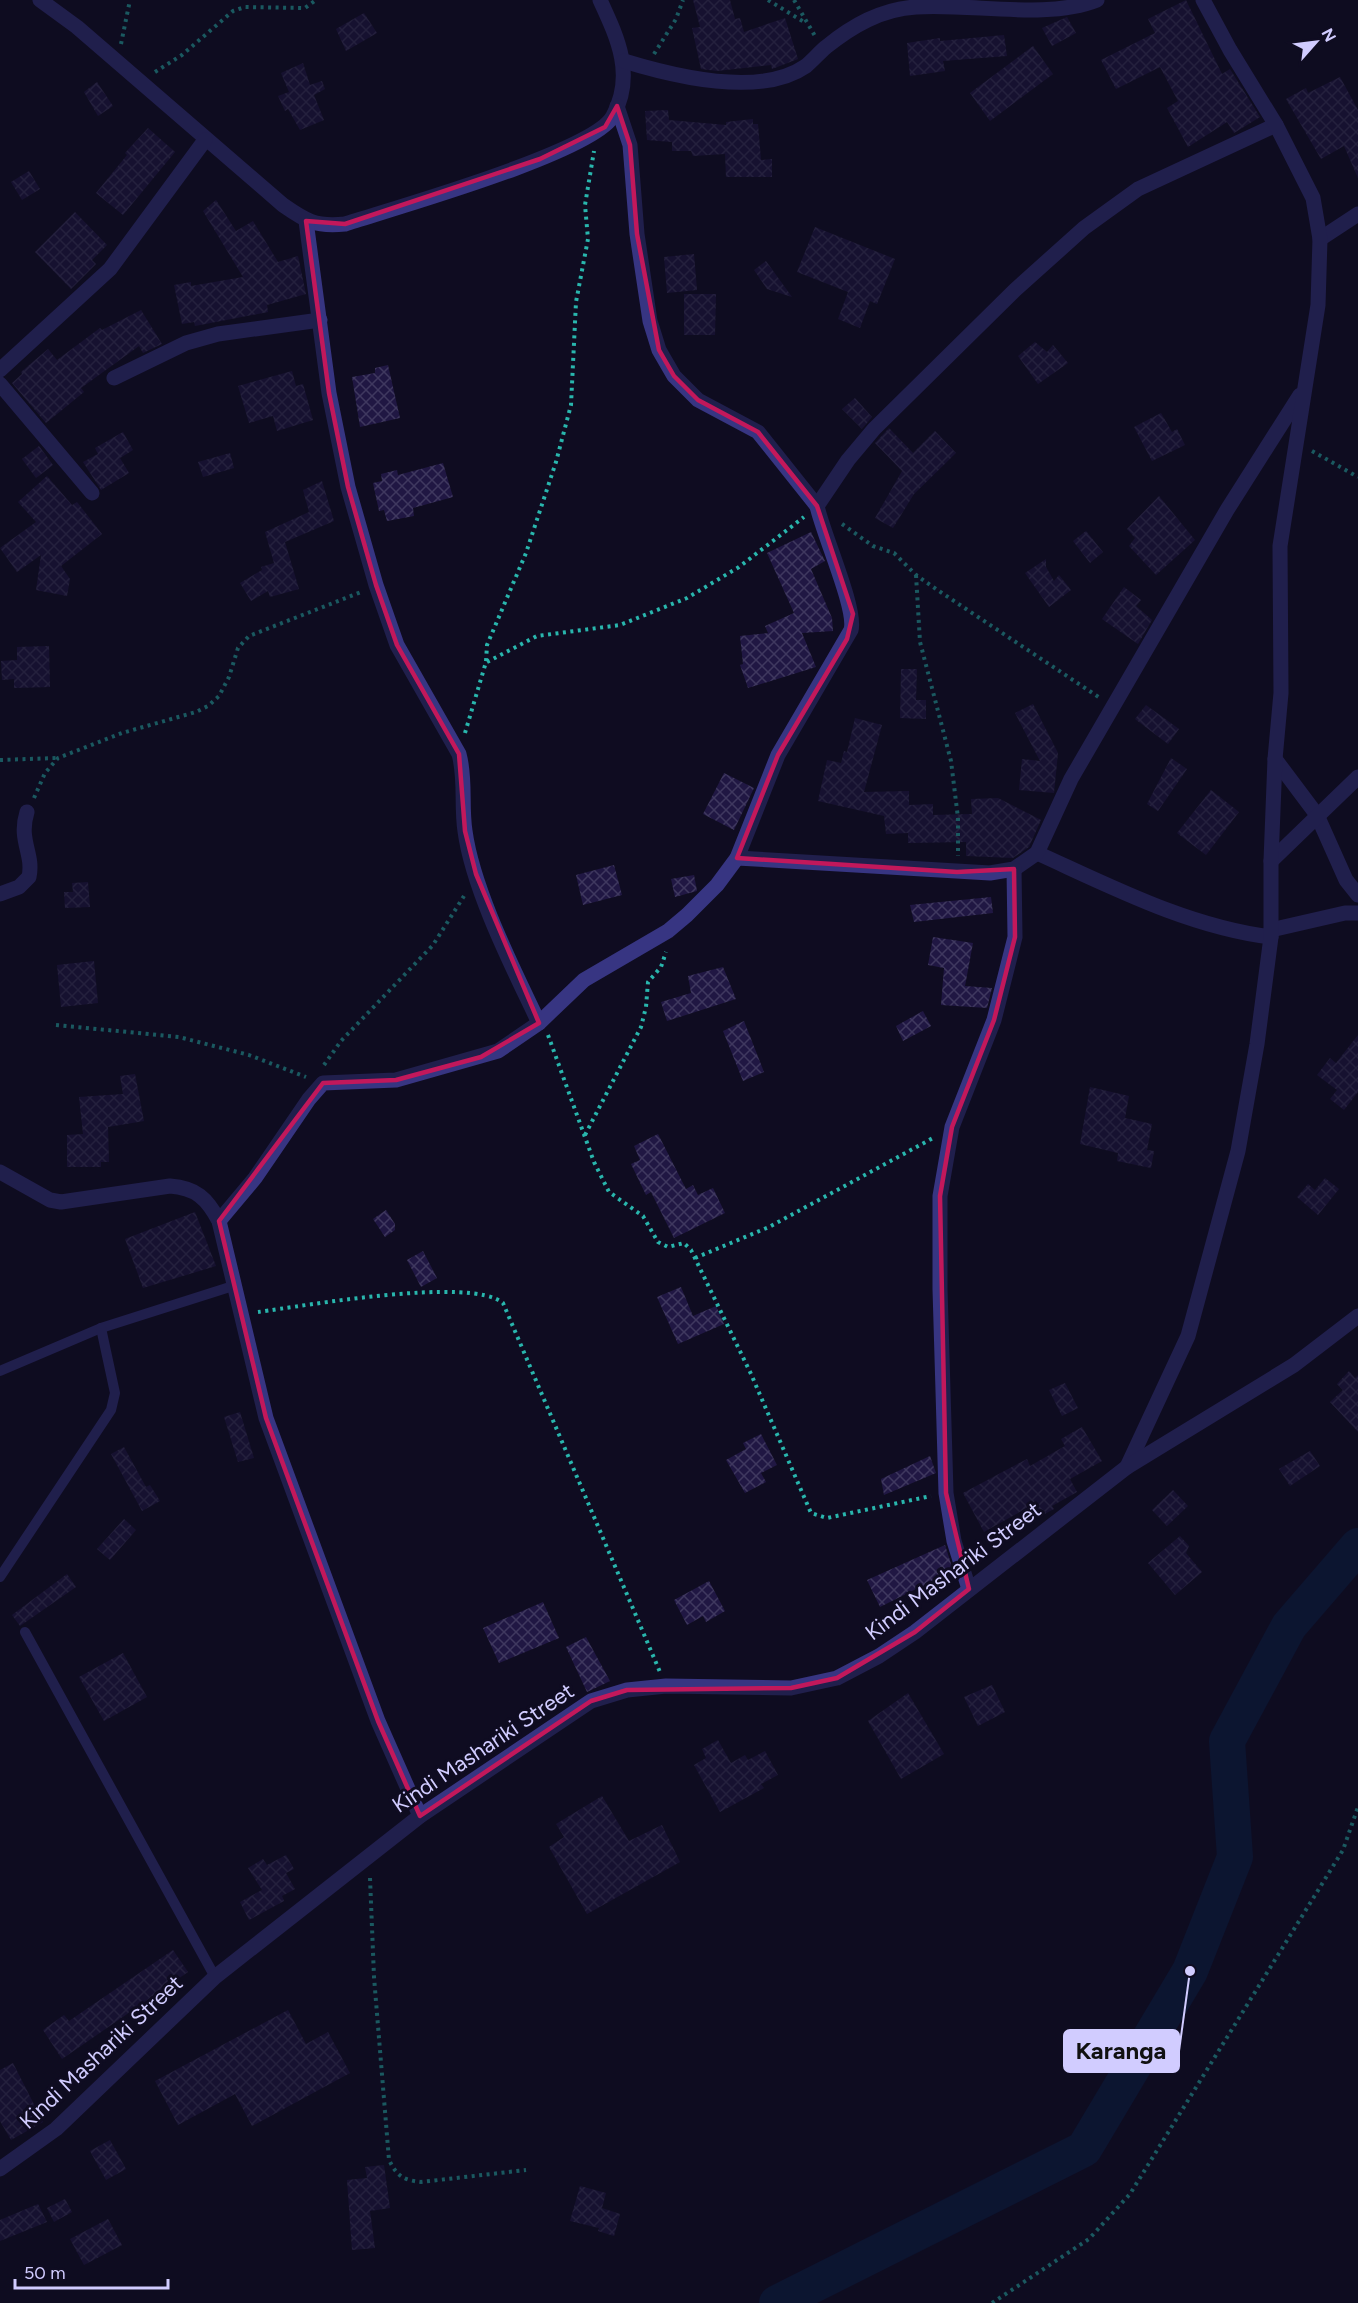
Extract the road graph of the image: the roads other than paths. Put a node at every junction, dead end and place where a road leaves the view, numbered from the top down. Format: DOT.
graph roads {
  1 [pos="40,0"];
  2 [pos="600,0"];
  3 [pos="1097,0"];
  4 [pos="1203,0"];
  5 [pos="624,61"];
  6 [pos="617,106"];
  7 [pos="1276,125"];
  8 [pos="205,140"];
  9 [pos="1358,214"];
  10 [pos="306,221"];
  11 [pos="1320,239"];
  12 [pos="320,320"];
  13 [pos="0,370"];
  14 [pos="114,378"];
  15 [pos="0,384"];
  16 [pos="1304,388"];
  17 [pos="92,493"];
  18 [pos="817,506"];
  19 [pos="1275,759"];
  20 [pos="1358,777"];
  21 [pos="27,812"];
  22 [pos="1317,815"];
  23 [pos="1037,853"];
  24 [pos="737,858"];
  25 [pos="1271,861"];
  26 [pos="1014,869"];
  27 [pos="0,894"];
  28 [pos="1358,895"];
  29 [pos="1358,913"];
  30 [pos="1271,934"];
  31 [pos="541,1020"];
  32 [pos="0,1172"];
  33 [pos="219,1221"];
  34 [pos="233,1286"];
  35 [pos="1358,1316"];
  36 [pos="101,1328"];
  37 [pos="0,1371"];
  38 [pos="1127,1467"];
  39 [pos="0,1577"];
  40 [pos="969,1589"];
  41 [pos="25,1632"];
  42 [pos="420,1816"];
  43 [pos="215,1977"];
  44 [pos="0,2169"];
  1 -- 8 [label="street"];
  2 -- 5 [label="street"];
  3 -- 5 [label="street"];
  4 -- 7 [label="street"];
  5 -- 6 [label="street"];
  6 -- 10 [label="street"];
  6 -- 18 [label="street"];
  7 -- 11 [label="street"];
  7 -- 18 [label="street"];
  8 -- 10 [label="street"];
  8 -- 13 [label="street"];
  9 -- 11 [label="street"];
  10 -- 12 [label="street"];
  11 -- 16 [label="street"];
  12 -- 14 [label="street"];
  12 -- 31 [label="street"];
  15 -- 17 [label="street"];
  16 -- 19 [label="street"];
  16 -- 23 [label="street"];
  18 -- 24 [label="street"];
  19 -- 22 [label="street"];
  19 -- 25 [label="street"];
  20 -- 22 [label="street"];
  21 -- 27 [label="street"];
  22 -- 25 [label="street"];
  22 -- 28 [label="street"];
  23 -- 26 [label="street"];
  23 -- 30 [label="street"];
  24 -- 26 [label="street"];
  24 -- 31 [label="street"];
  25 -- 30 [label="street"];
  26 -- 40 [label="street"];
  29 -- 30 [label="street"];
  30 -- 38 [label="street"];
  31 -- 33 [label="street"];
  32 -- 33 [label="street"];
  33 -- 34 [label="street"];
  34 -- 36 [label="lane"];
  34 -- 42 [label="street"];
  35 -- 38 [label="street, Kindi Mashariki Street"];
  36 -- 37 [label="lane"];
  36 -- 39 [label="lane"];
  38 -- 40 [label="street, Kindi Mashariki Street"];
  40 -- 42 [label="street, Kindi Mashariki Street"];
  41 -- 43 [label="lane"];
  42 -- 43 [label="street, Kindi Mashariki Street"];
  43 -- 44 [label="street, Kindi Mashariki Street"];
}
